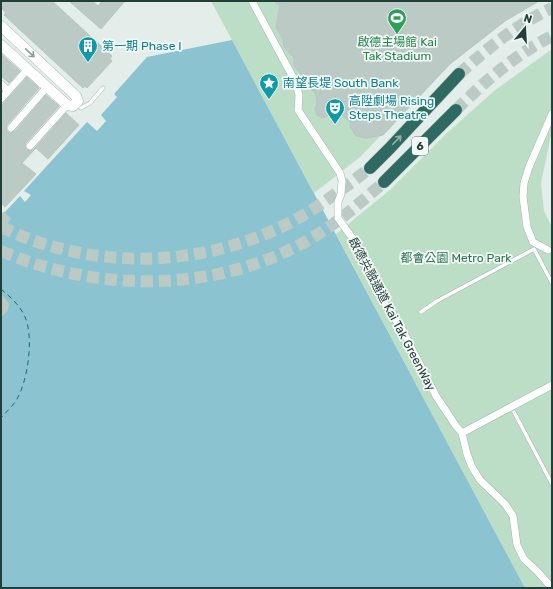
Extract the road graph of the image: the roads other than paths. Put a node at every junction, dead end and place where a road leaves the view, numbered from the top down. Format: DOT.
graph roads {
  1 [pos="252,1"];
  2 [pos="1,26"];
  3 [pos="1,45"];
  4 [pos="28,70"];
  5 [pos="459,74"];
  6 [pos="1,84"];
  7 [pos="47,87"];
  8 [pos="103,88"];
  9 [pos="8,91"];
  10 [pos="1,99"];
  11 [pos="74,106"];
  12 [pos="456,110"];
  13 [pos="85,113"];
  14 [pos="552,114"];
  15 [pos="10,128"];
  16 [pos="30,146"];
  17 [pos="370,168"];
  18 [pos="384,182"];
  19 [pos="534,248"];
  20 [pos="550,249"];
  21 [pos="552,283"];
  22 [pos="421,312"];
  23 [pos="552,385"];
  24 [pos="514,412"];
  25 [pos="462,433"];
  26 [pos="552,484"];
  27 [pos="552,588"];
  1 -- 25 [label="street, 啟德共融通道 Kai Tak GreenWay"];
  2 -- 11 [label="street, one-way"];
  3 -- 4 [label="street"];
  4 -- 7 [label="street"];
  4 -- 9 [label="street"];
  17 -- 5 [label="highway, 6, one-way"];
  6 -- 9 [label="street"];
  7 -- 11 [label="street"];
  7 -- 15 [label="street"];
  8 -- 11 [label="lane"];
  9 -- 10 [label="street"];
  11 -- 13 [label="lane"];
  11 -- 16 [label="street"];
  12 -- 18 [label="highway, 6"];
  14 -- 20 [label="street"];
  19 -- 20 [label="street"];
  19 -- 21 [label="lane"];
  19 -- 22 [label="lane"];
  23 -- 25 [label="street"];
  24 -- 26 [label="lane"];
  25 -- 27 [label="street, 啟德共融通道 Kai Tak GreenWay"];
}
